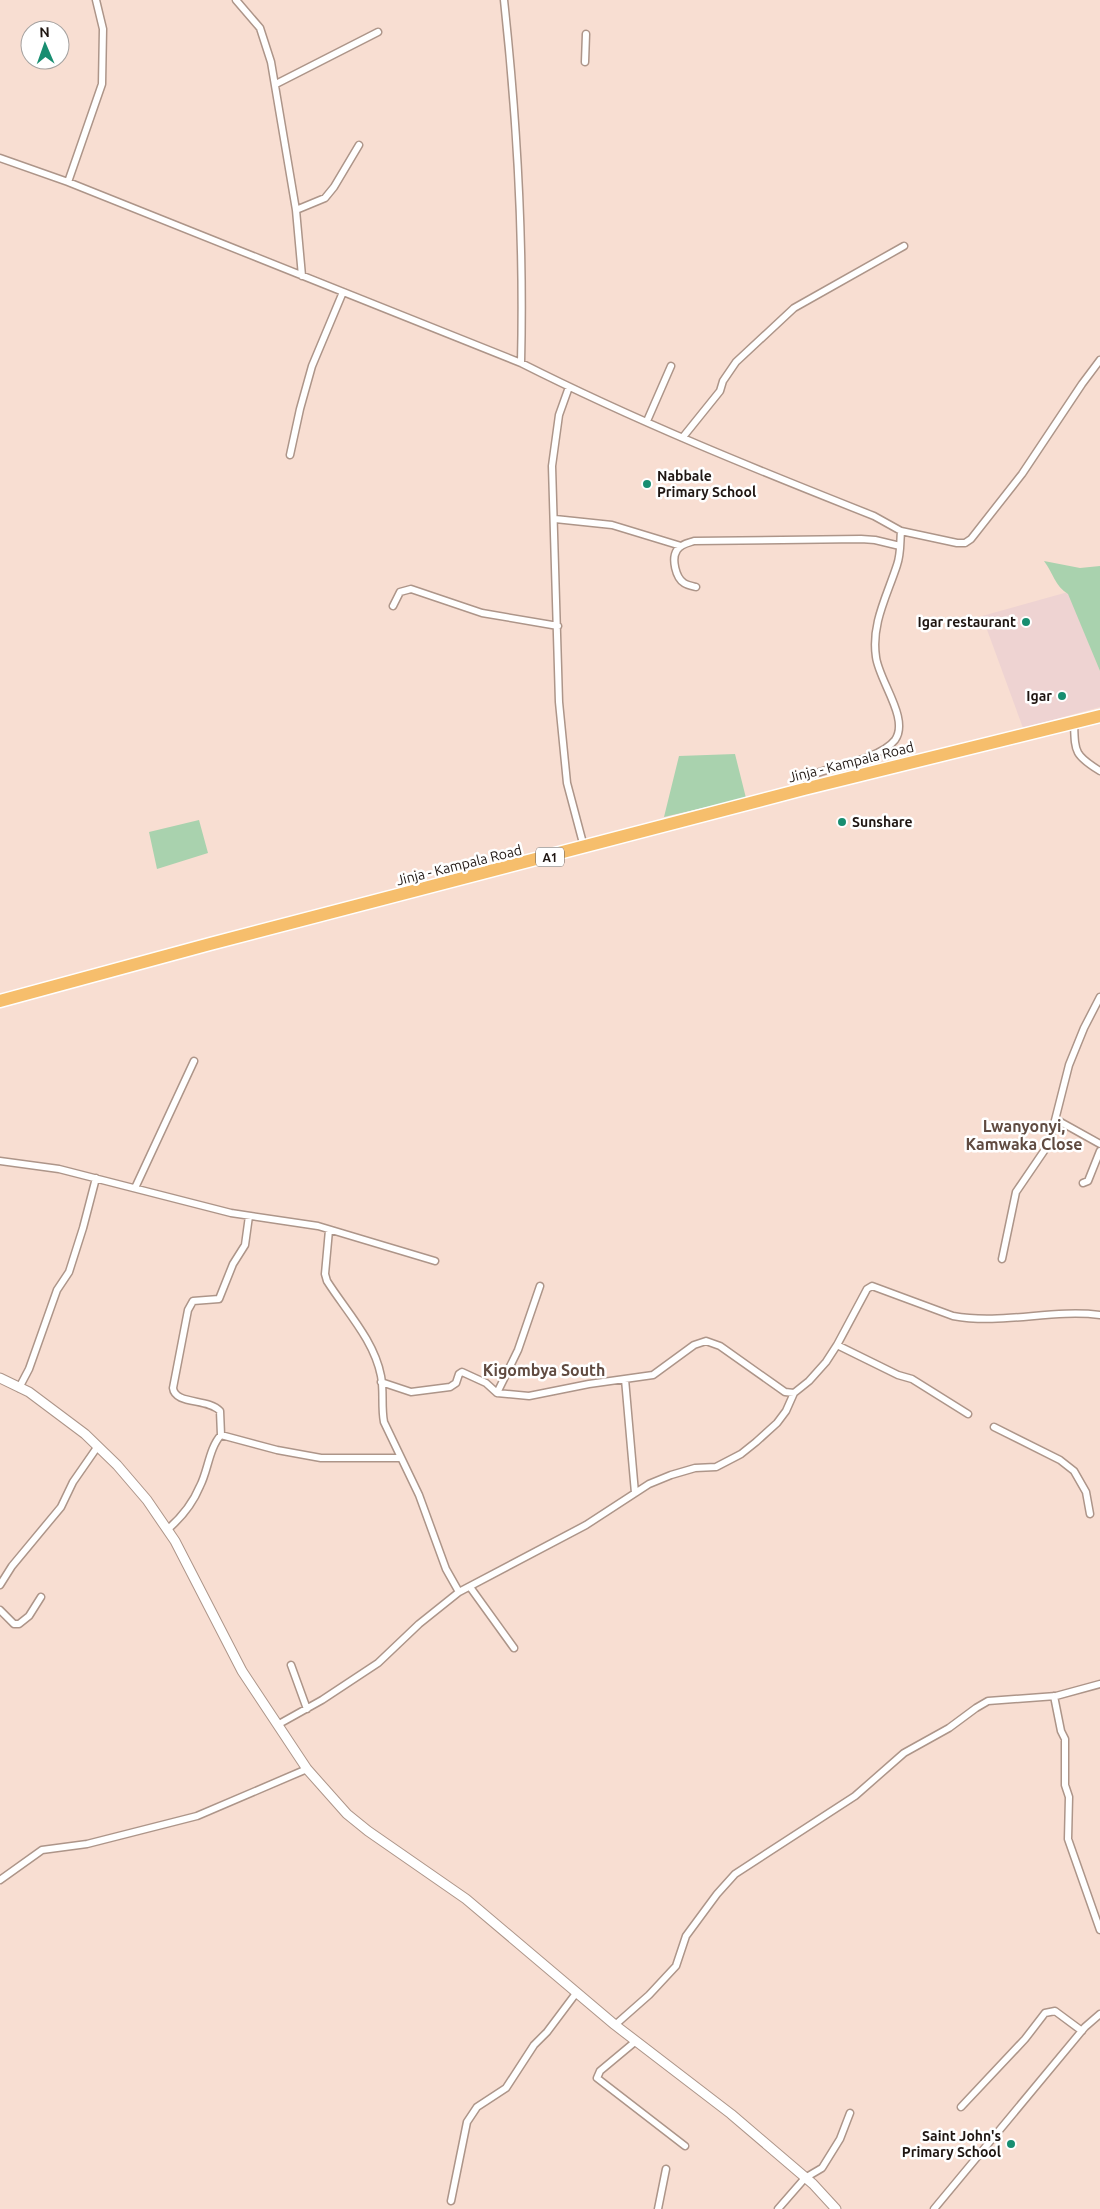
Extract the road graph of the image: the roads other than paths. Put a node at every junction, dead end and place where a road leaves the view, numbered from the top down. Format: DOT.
graph roads {
  1 [pos="96,0"];
  2 [pos="236,0"];
  3 [pos="504,0"];
  4 [pos="378,32"];
  5 [pos="586,34"];
  6 [pos="585,62"];
  7 [pos="276,84"];
  8 [pos="359,145"];
  9 [pos="0,158"];
  10 [pos="68,182"];
  11 [pos="296,210"];
  12 [pos="904,246"];
  13 [pos="302,276"];
  14 [pos="343,292"];
  15 [pos="1100,360"];
  16 [pos="521,363"];
  17 [pos="671,366"];
  18 [pos="569,387"];
  19 [pos="647,421"];
  20 [pos="682,437"];
  21 [pos="290,455"];
  22 [pos="555,519"];
  23 [pos="901,531"];
  24 [pos="680,546"];
  25 [pos="900,546"];
  26 [pos="696,587"];
  27 [pos="393,606"];
  28 [pos="558,626"];
  29 [pos="1100,716"];
  30 [pos="1074,723"];
  31 [pos="1100,771"];
  32 [pos="804,790"];
  33 [pos="584,848"];
  34 [pos="1100,997"];
  35 [pos="0,1001"];
  36 [pos="194,1061"];
  37 [pos="1057,1120"];
  38 [pos="1100,1144"];
  39 [pos="1100,1151"];
  40 [pos="0,1161"];
  41 [pos="96,1178"];
  42 [pos="1082,1184"];
  43 [pos="135,1188"];
  44 [pos="249,1216"];
  45 [pos="328,1230"];
  46 [pos="1002,1259"];
  47 [pos="435,1261"];
  48 [pos="540,1286"];
  49 [pos="1100,1315"];
  50 [pos="837,1345"];
  51 [pos="0,1378"];
  52 [pos="625,1380"];
  53 [pos="381,1382"];
  54 [pos="19,1388"];
  55 [pos="497,1393"];
  56 [pos="794,1393"];
  57 [pos="968,1414"];
  58 [pos="994,1427"];
  59 [pos="221,1435"];
  60 [pos="98,1446"];
  61 [pos="400,1458"];
  62 [pos="635,1493"];
  63 [pos="1090,1514"];
  64 [pos="168,1530"];
  65 [pos="0,1585"];
  66 [pos="470,1587"];
  67 [pos="459,1592"];
  68 [pos="41,1597"];
  69 [pos="0,1610"];
  70 [pos="514,1648"];
  71 [pos="291,1665"];
  72 [pos="1100,1684"];
  73 [pos="1054,1696"];
  74 [pos="307,1709"];
  75 [pos="278,1724"];
  76 [pos="307,1769"];
  77 [pos="0,1880"];
  78 [pos="1100,1930"];
  79 [pos="577,1992"];
  80 [pos="1100,2014"];
  81 [pos="615,2025"];
  82 [pos="1082,2031"];
  83 [pos="636,2041"];
  84 [pos="961,2107"];
  85 [pos="850,2113"];
  86 [pos="685,2146"];
  87 [pos="666,2169"];
  88 [pos="805,2178"];
  89 [pos="451,2201"];
  90 [pos="658,2209"];
  91 [pos="778,2209"];
  92 [pos="836,2209"];
  93 [pos="934,2209"];
  1 -- 10 [label="street"];
  2 -- 7 [label="street"];
  3 -- 16 [label="street"];
  4 -- 7 [label="street"];
  5 -- 6 [label="street"];
  7 -- 11 [label="street"];
  8 -- 11 [label="street"];
  9 -- 10 [label="street"];
  10 -- 13 [label="street"];
  11 -- 13 [label="street"];
  12 -- 20 [label="street"];
  13 -- 14 [label="street"];
  14 -- 16 [label="street"];
  14 -- 21 [label="street"];
  15 -- 23 [label="street"];
  16 -- 18 [label="street"];
  17 -- 19 [label="street"];
  18 -- 19 [label="street"];
  18 -- 22 [label="street"];
  19 -- 20 [label="street"];
  20 -- 23 [label="street"];
  22 -- 24 [label="street"];
  22 -- 28 [label="street"];
  23 -- 25 [label="street"];
  24 -- 25 [label="street"];
  24 -- 26 [label="street"];
  25 -- 32 [label="street"];
  27 -- 28 [label="street"];
  28 -- 33 [label="street"];
  29 -- 30 [label="highway, Jinja - Kampala Road / A1"];
  30 -- 31 [label="street"];
  30 -- 32 [label="highway, Jinja - Kampala Road / A1"];
  32 -- 33 [label="highway, Jinja - Kampala Road / A1"];
  33 -- 35 [label="highway, Jinja - Kampala Road / A1"];
  34 -- 37 [label="street"];
  36 -- 43 [label="street"];
  37 -- 38 [label="street"];
  37 -- 46 [label="street"];
  39 -- 42 [label="street"];
  40 -- 41 [label="street"];
  41 -- 43 [label="street"];
  41 -- 54 [label="street"];
  43 -- 44 [label="street"];
  44 -- 45 [label="street"];
  44 -- 59 [label="street"];
  45 -- 47 [label="street"];
  45 -- 53 [label="street"];
  48 -- 55 [label="street"];
  49 -- 50 [label="street"];
  50 -- 56 [label="street"];
  50 -- 57 [label="street"];
  51 -- 54 [label="street"];
  52 -- 55 [label="street"];
  52 -- 56 [label="street"];
  52 -- 62 [label="street"];
  53 -- 55 [label="street"];
  53 -- 61 [label="street"];
  54 -- 60 [label="street"];
  56 -- 62 [label="street"];
  58 -- 63 [label="street"];
  59 -- 61 [label="street"];
  59 -- 64 [label="street"];
  60 -- 64 [label="street"];
  60 -- 65 [label="street"];
  61 -- 67 [label="street"];
  62 -- 66 [label="street"];
  64 -- 75 [label="street"];
  66 -- 67 [label="street"];
  66 -- 70 [label="street"];
  67 -- 74 [label="street"];
  68 -- 69 [label="street"];
  71 -- 74 [label="street"];
  72 -- 73 [label="street"];
  73 -- 78 [label="street"];
  73 -- 81 [label="street"];
  74 -- 75 [label="street"];
  75 -- 76 [label="street"];
  76 -- 77 [label="street"];
  76 -- 79 [label="street"];
  79 -- 81 [label="street"];
  79 -- 89 [label="street"];
  80 -- 82 [label="street"];
  81 -- 83 [label="street"];
  82 -- 84 [label="street"];
  82 -- 93 [label="street"];
  83 -- 86 [label="street"];
  83 -- 88 [label="street"];
  85 -- 88 [label="street"];
  87 -- 90 [label="street"];
  88 -- 91 [label="street"];
  88 -- 92 [label="street"];
}
